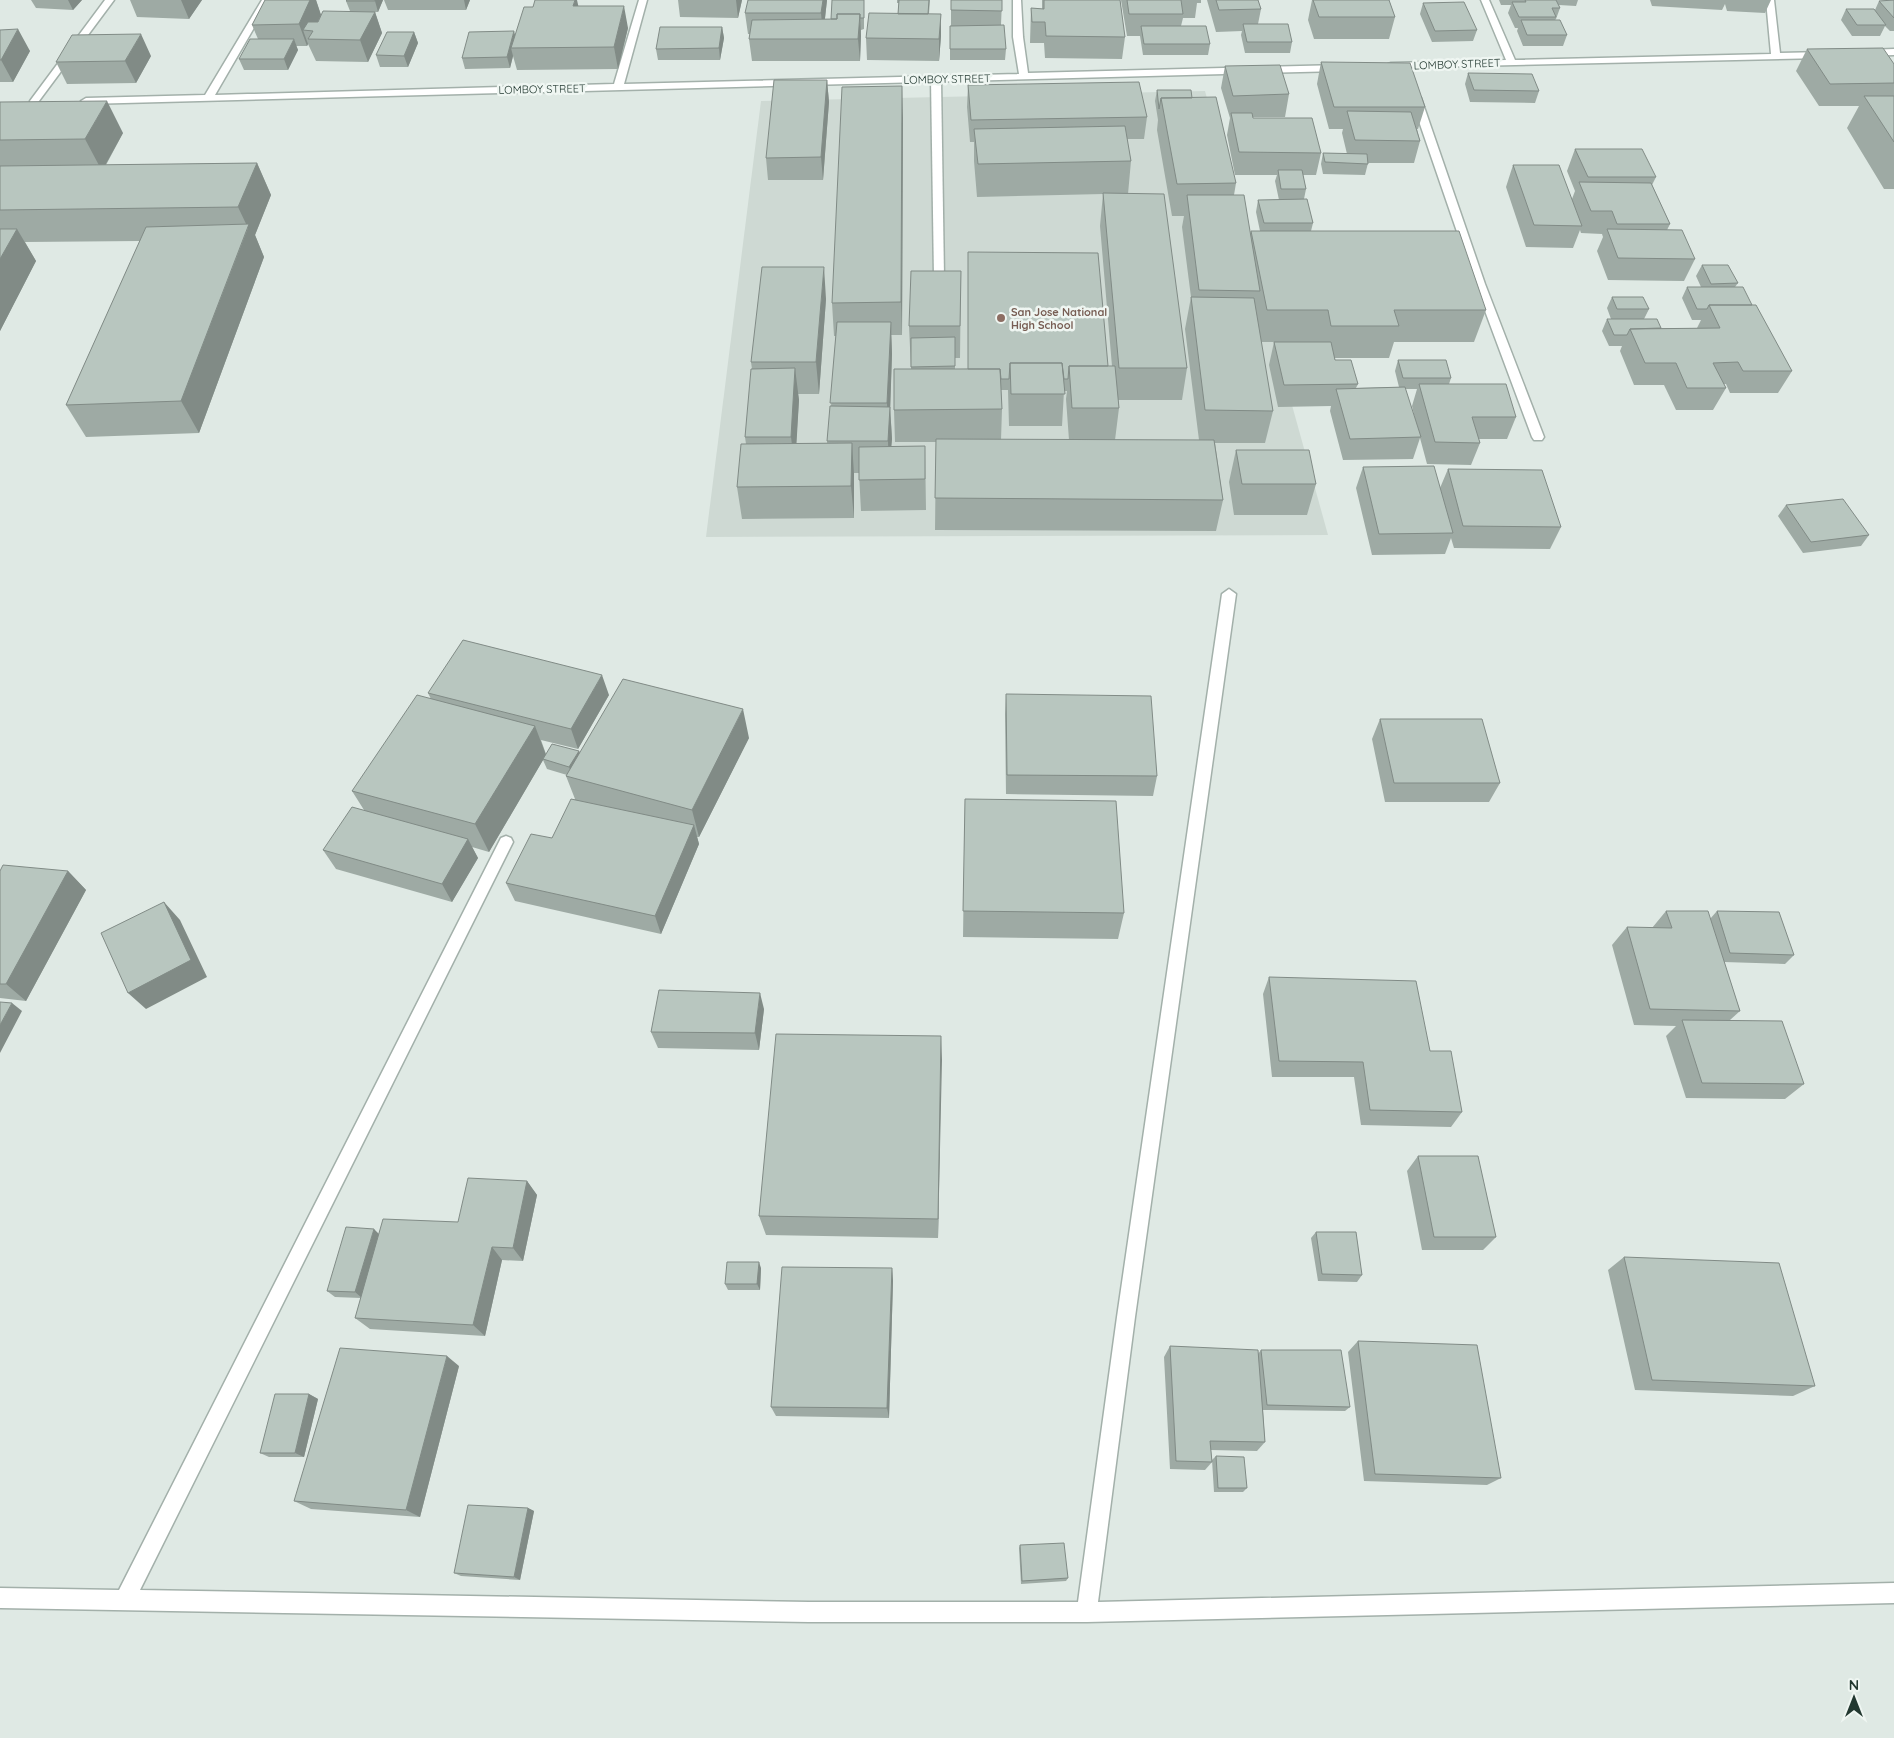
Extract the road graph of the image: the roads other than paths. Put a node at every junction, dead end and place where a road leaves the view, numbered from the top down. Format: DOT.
graph roads {
  1 [pos="110,0"];
  2 [pos="266,0"];
  3 [pos="643,0"];
  4 [pos="1017,0"];
  5 [pos="1485,0"];
  6 [pos="1770,0"];
  7 [pos="1894,52"];
  8 [pos="1835,54"];
  9 [pos="1855,54"];
  10 [pos="1776,56"];
  11 [pos="1512,63"];
  12 [pos="1356,67"];
  13 [pos="1376,67"];
  14 [pos="1408,75"];
  15 [pos="1024,77"];
  16 [pos="936,79"];
  17 [pos="618,87"];
  18 [pos="208,98"];
  19 [pos="72,102"];
  20 [pos="34,103"];
  21 [pos="939,278"];
  22 [pos="1538,437"];
  23 [pos="1229,594"];
  24 [pos="506,842"];
  25 [pos="1894,1593"];
  26 [pos="0,1598"];
  27 [pos="124,1600"];
  28 [pos="1087,1612"];
  1 -- 20 [label="street"];
  2 -- 18 [label="street"];
  3 -- 17 [label="street"];
  4 -- 15 [label="street"];
  5 -- 11 [label="street"];
  6 -- 10 [label="street"];
  7 -- 9 [label="street"];
  8 -- 10 [label="street, LOMBOY STREET"];
  10 -- 11 [label="street, LOMBOY STREET"];
  11 -- 14 [label="street, LOMBOY STREET"];
  12 -- 15 [label="street, LOMBOY STREET"];
  13 -- 14 [label="street, LOMBOY STREET"];
  14 -- 22 [label="street"];
  15 -- 16 [label="street, LOMBOY STREET"];
  16 -- 17 [label="street, LOMBOY STREET"];
  16 -- 21 [label="street"];
  17 -- 18 [label="street, LOMBOY STREET"];
  18 -- 19 [label="street, LOMBOY STREET"];
  23 -- 28 [label="street"];
  24 -- 27 [label="street"];
  25 -- 28 [label="street"];
  26 -- 27 [label="street"];
  27 -- 28 [label="street"];
}
